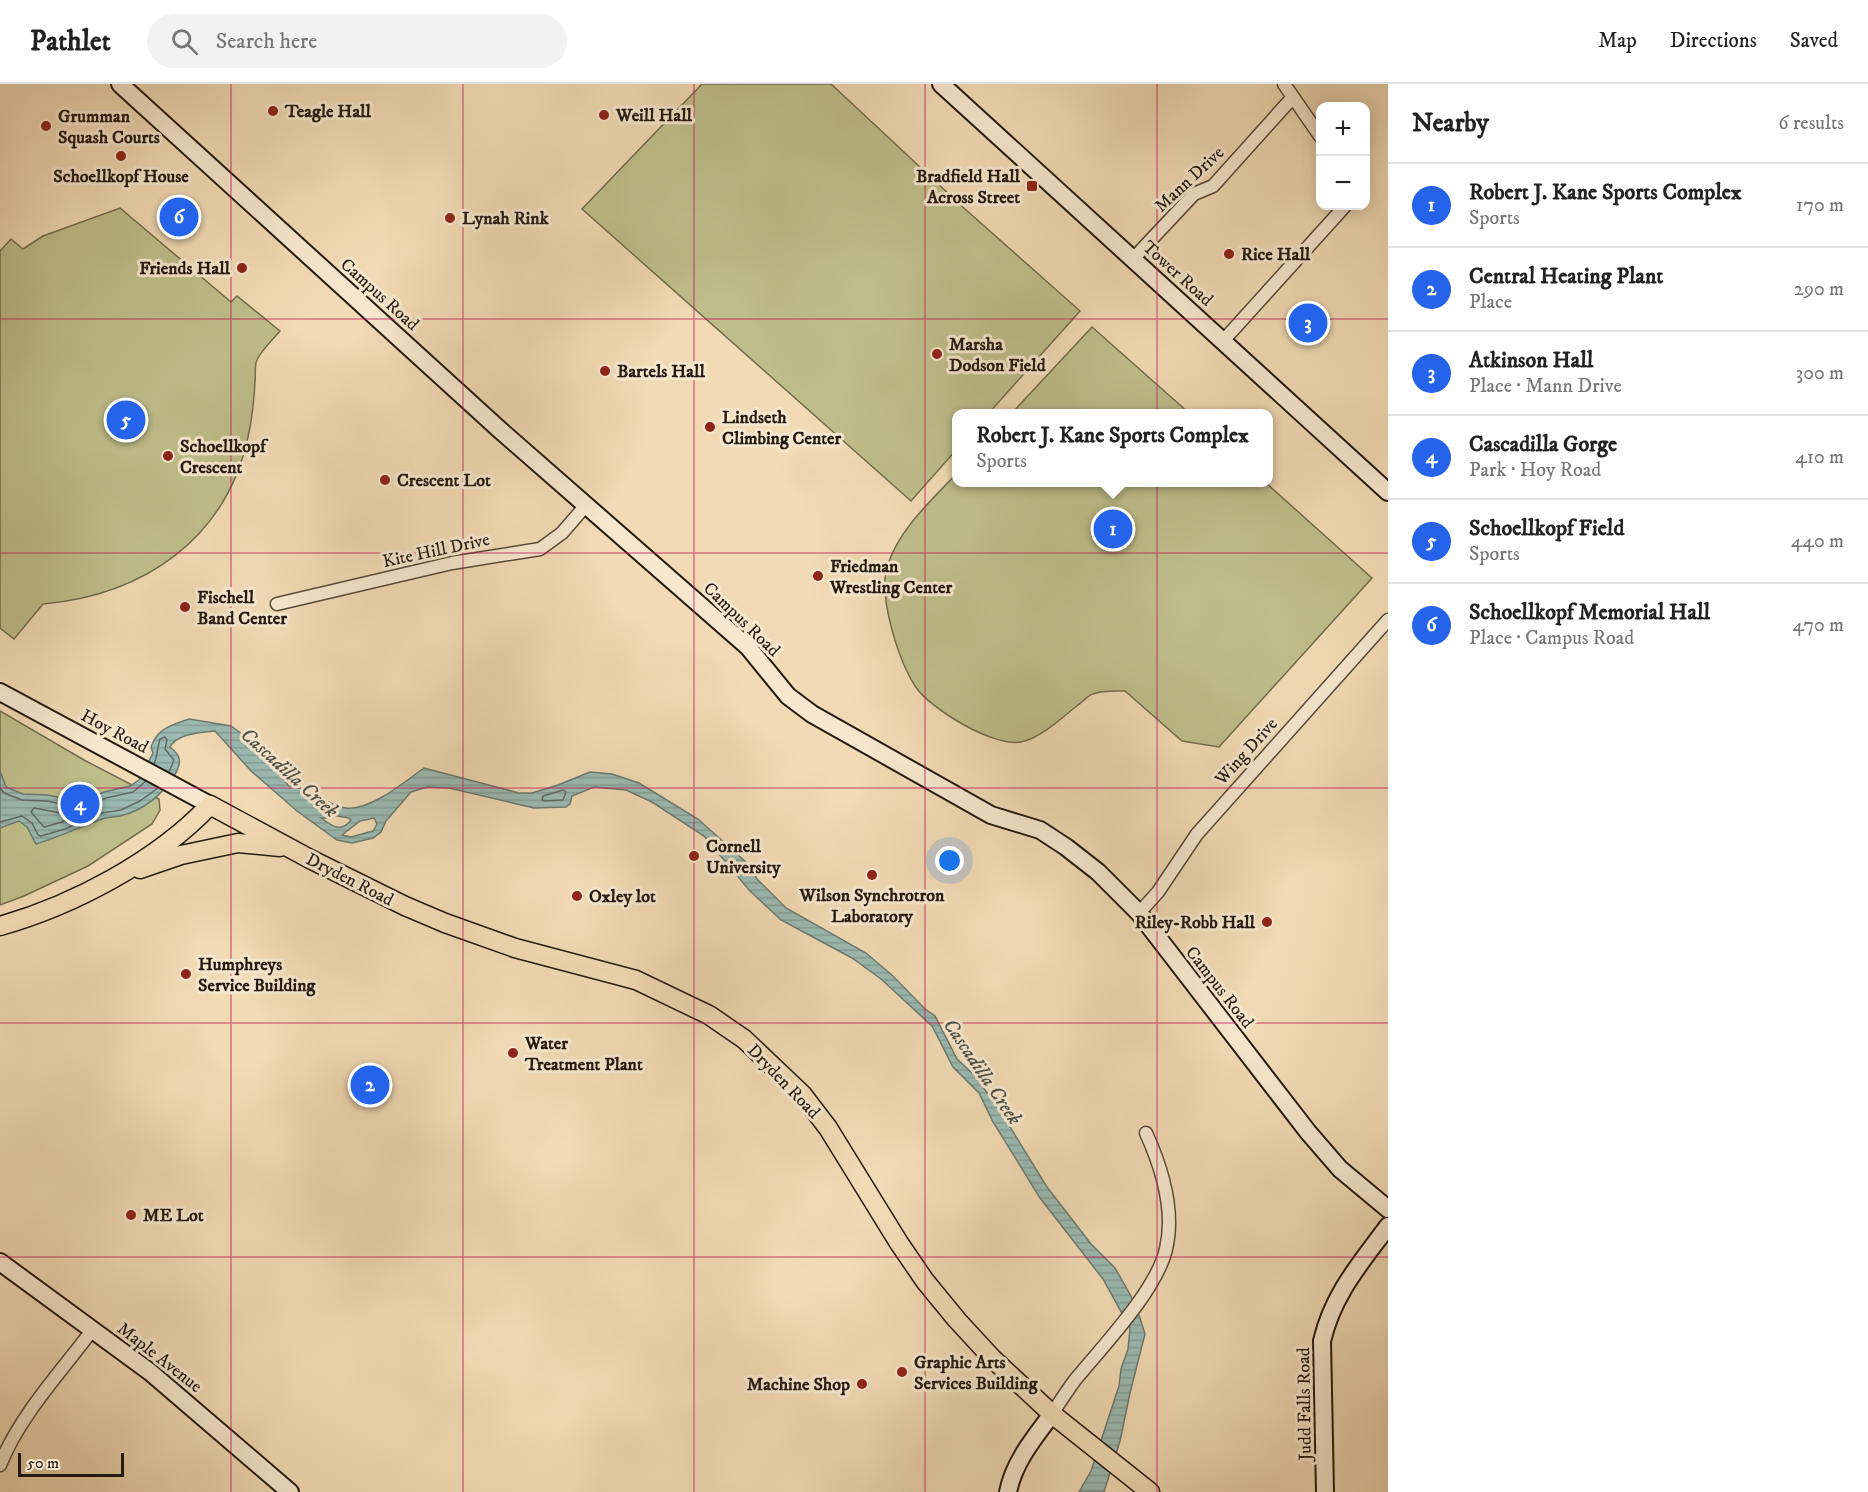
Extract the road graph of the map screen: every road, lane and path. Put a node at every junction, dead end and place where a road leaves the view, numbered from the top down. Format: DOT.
graph roads {
  1 [pos="120,84"];
  2 [pos="941,84"];
  3 [pos="1284,84"];
  4 [pos="1293,97"];
  5 [pos="1316,130"];
  6 [pos="1341,210"];
  7 [pos="1133,259"];
  8 [pos="1223,341"];
  9 [pos="1388,492"];
  10 [pos="587,504"];
  11 [pos="277,604"];
  12 [pos="1388,620"];
  13 [pos="0,692"];
  14 [pos="210,805"];
  15 [pos="288,848"];
  16 [pos="107,881"];
  17 [pos="1139,913"];
  18 [pos="0,926"];
  19 [pos="1146,1133"];
  20 [pos="1388,1209"];
  21 [pos="1388,1226"];
  22 [pos="0,1262"];
  23 [pos="93,1329"];
  24 [pos="1052,1414"];
  25 [pos="0,1465"];
  26 [pos="290,1492"];
  27 [pos="1008,1492"];
  28 [pos="1150,1492"];
  29 [pos="1325,1492"];
  1 -- 10 [label="street, Campus Road"];
  2 -- 7 [label="street, Tower Road"];
  3 -- 4 [label="street"];
  4 -- 5 [label="street"];
  4 -- 7 [label="street, Mann Drive"];
  6 -- 8 [label="street"];
  7 -- 8 [label="street, Tower Road"];
  8 -- 9 [label="street, Tower Road"];
  10 -- 11 [label="street, Kite Hill Drive"];
  10 -- 17 [label="street, Campus Road"];
  12 -- 17 [label="street, Wing Drive"];
  13 -- 14 [label="street, Hoy Road"];
  14 -- 15 [label="main road, Dryden Road"];
  14 -- 16 [label="main road, Dryden Road"];
  15 -- 16 [label="main road, Dryden Road"];
  15 -- 24 [label="main road, Dryden Road"];
  16 -- 18 [label="main road, Dryden Road"];
  17 -- 20 [label="street, Campus Road"];
  19 -- 24 [label="street"];
  21 -- 29 [label="street, Judd Falls Road"];
  22 -- 23 [label="street, Maple Avenue"];
  23 -- 25 [label="street"];
  23 -- 26 [label="street, Maple Avenue"];
  24 -- 27 [label="street"];
  24 -- 28 [label="main road, Dryden Road"];
}
